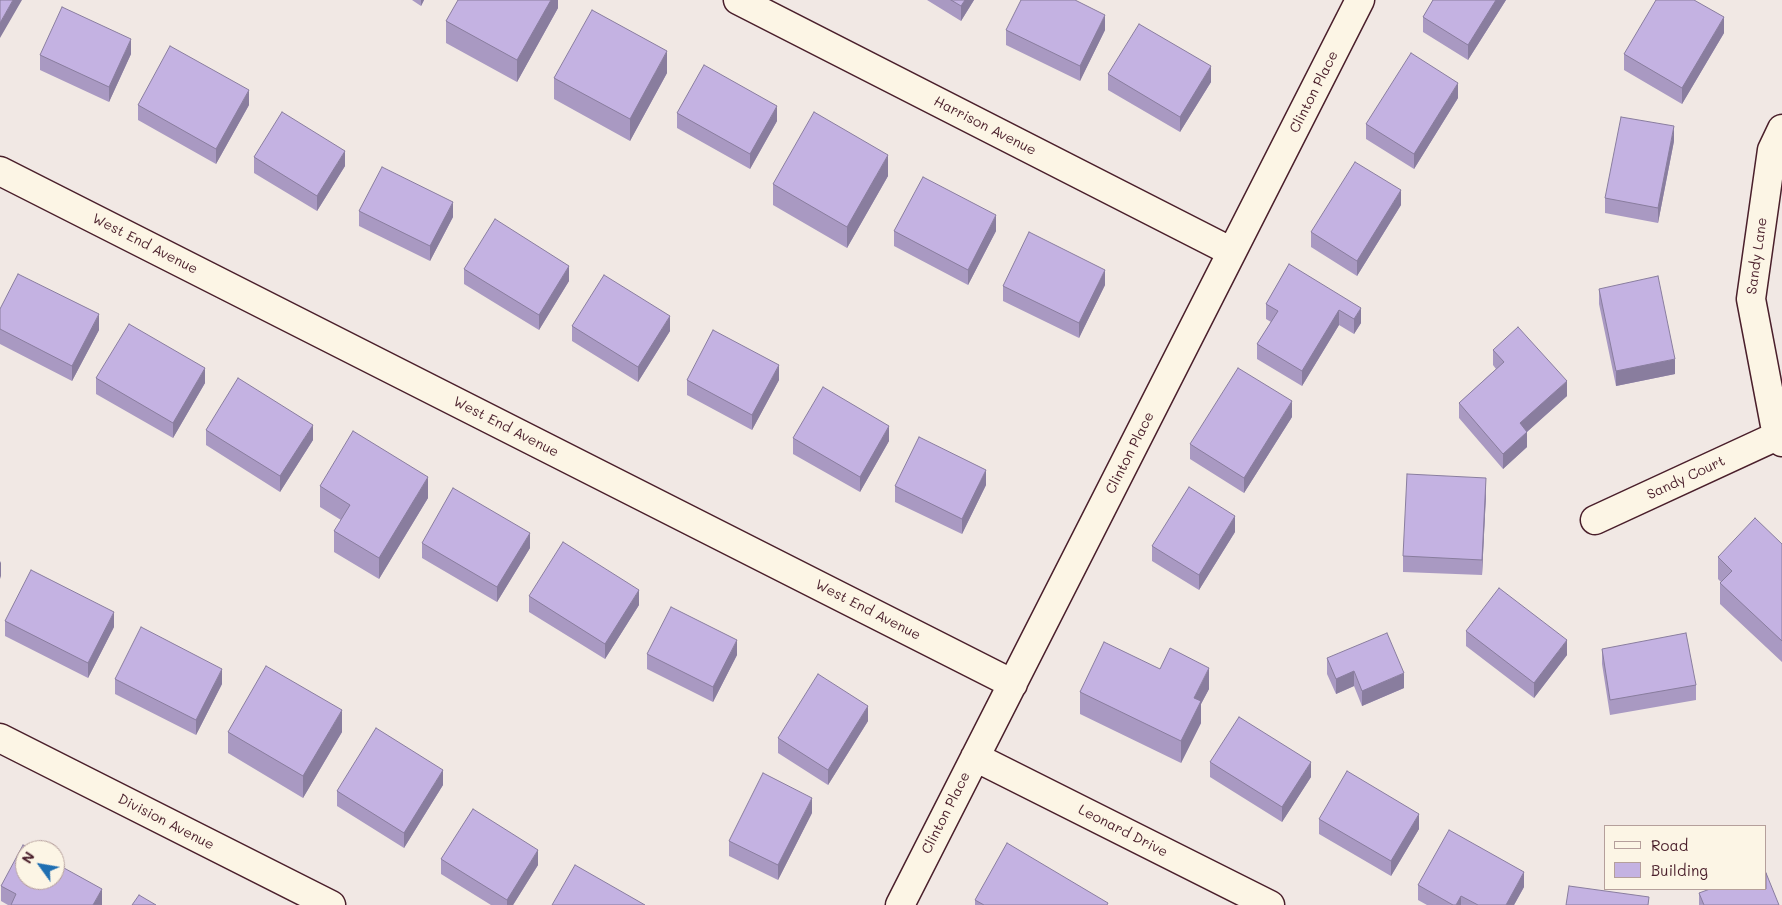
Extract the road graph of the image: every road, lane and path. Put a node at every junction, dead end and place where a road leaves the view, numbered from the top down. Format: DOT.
graph roads {
  1 [pos="738,0"];
  2 [pos="1360,0"];
  3 [pos="1782,129"];
  4 [pos="0,171"];
  5 [pos="1232,252"];
  6 [pos="1780,439"];
  7 [pos="1595,520"];
  8 [pos="1013,684"];
  9 [pos="0,738"];
  10 [pos="975,757"];
  11 [pos="331,905"];
  12 [pos="900,905"];
  13 [pos="1270,905"];
  1 -- 5 [label="street, Harrison Avenue"];
  2 -- 5 [label="street, Clinton Place"];
  3 -- 6 [label="street, Sandy Lane"];
  4 -- 8 [label="street, West End Avenue"];
  5 -- 8 [label="street, Clinton Place"];
  6 -- 7 [label="street, Sandy Court"];
  8 -- 10 [label="street, Clinton Place"];
  9 -- 11 [label="street, Division Avenue"];
  10 -- 12 [label="street, Clinton Place"];
  10 -- 13 [label="street, Leonard Drive"];
}
